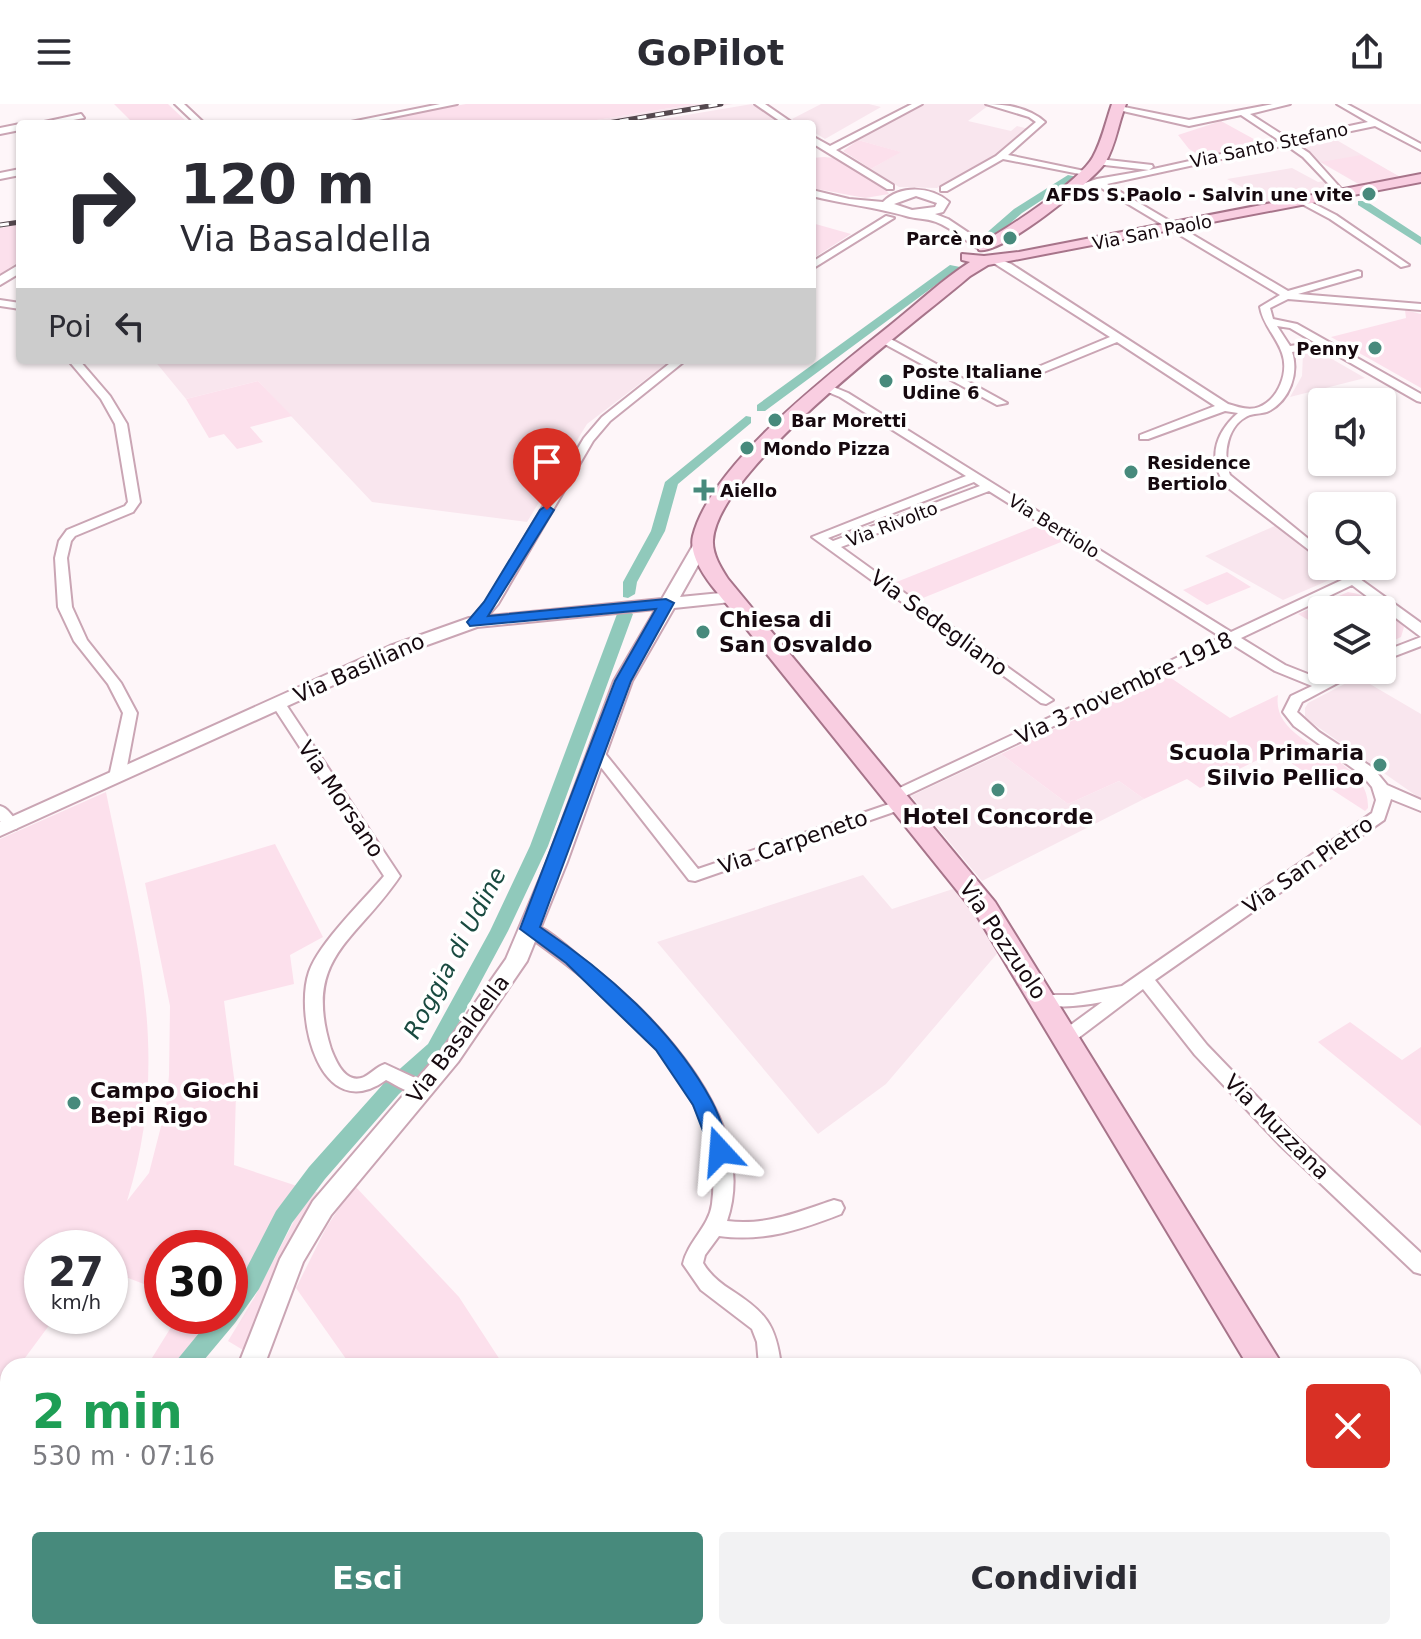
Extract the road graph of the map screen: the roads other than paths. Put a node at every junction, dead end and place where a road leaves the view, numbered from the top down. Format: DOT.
graph roads {
  1 [pos="69,104"];
  2 [pos="179,104"];
  3 [pos="453,104"];
  4 [pos="759,104"];
  5 [pos="918,104"];
  6 [pos="990,104"];
  7 [pos="1286,104"];
  8 [pos="1341,104"];
  9 [pos="1118,105"];
  10 [pos="1242,112"];
  11 [pos="81,116"];
  12 [pos="60,120"];
  13 [pos="84,120"];
  14 [pos="197,120"];
  15 [pos="367,120"];
  16 [pos="784,120"];
  17 [pos="1376,123"];
  18 [pos="1287,141"];
  19 [pos="816,142"];
  20 [pos="1421,147"];
  21 [pos="829,150"];
  22 [pos="1002,156"];
  23 [pos="1162,168"];
  24 [pos="1095,172"];
  25 [pos="1415,180"];
  26 [pos="816,194"];
  27 [pos="1341,194"];
  28 [pos="1305,202"];
  29 [pos="891,203"];
  30 [pos="942,205"];
  31 [pos="1172,228"];
  32 [pos="982,255"];
  33 [pos="816,263"];
  34 [pos="1404,265"];
  35 [pos="1358,274"];
  36 [pos="1289,296"];
  37 [pos="1421,307"];
  38 [pos="1270,321"];
  39 [pos="1279,333"];
  40 [pos="1117,338"];
  41 [pos="885,340"];
  42 [pos="1287,349"];
  43 [pos="1323,351"];
  44 [pos="76,364"];
  45 [pos="676,364"];
  46 [pos="1030,374"];
  47 [pos="827,388"];
  48 [pos="1421,399"];
  49 [pos="1001,403"];
  50 [pos="1224,407"];
  51 [pos="1421,407"];
  52 [pos="1247,412"];
  53 [pos="1144,437"];
  54 [pos="975,477"];
  55 [pos="990,486"];
  56 [pos="703,542"];
  57 [pos="1308,545"];
  58 [pos="832,546"];
  59 [pos="1352,580"];
  60 [pos="731,597"];
  61 [pos="666,603"];
  62 [pos="475,622"];
  63 [pos="1232,638"];
  64 [pos="1421,639"];
  65 [pos="1396,651"];
  66 [pos="1280,668"];
  67 [pos="1327,684"];
  68 [pos="1323,686"];
  69 [pos="1304,695"];
  70 [pos="1046,700"];
  71 [pos="278,703"];
  72 [pos="598,754"];
  73 [pos="117,777"];
  74 [pos="1380,788"];
  75 [pos="900,800"];
  76 [pos="1421,806"];
  77 [pos="4,822"];
  78 [pos="530,929"];
  79 [pos="1144,979"];
  80 [pos="1127,991"];
  81 [pos="1043,999"];
  82 [pos="1067,1037"];
  83 [pos="416,1086"];
  84 [pos="834,1208"];
  85 [pos="716,1227"];
  86 [pos="1421,1266"];
  87 [pos="254,1358"];
  88 [pos="769,1358"];
  89 [pos="1261,1358"];
  1 -- 11 [label="street"];
  2 -- 14 [label="street"];
  3 -- 15 [label="street"];
  4 -- 16 [label="street"];
  5 -- 21 [label="street"];
  6 -- 22 [label="street"];
  7 -- 10 [label="street"];
  8 -- 17 [label="street"];
  9 -- 10 [label="street"];
  9 -- 24 [label="main road"];
  10 -- 18 [label="street"];
  11 -- 12 [label="street"];
  11 -- 13 [label="street"];
  17 -- 18 [label="street, Via Santo Stefano"];
  17 -- 20 [label="street"];
  18 -- 23 [label="street, Via Santo Stefano"];
  18 -- 27 [label="street"];
  19 -- 21 [label="street"];
  21 -- 29 [label="street"];
  22 -- 24 [label="street"];
  22 -- 30 [label="street"];
  23 -- 24 [label="street, Via Santo Stefano"];
  23 -- 24 [label="street, Via Santo Stefano"];
  24 -- 31 [label="street"];
  24 -- 32 [label="main road"];
  25 -- 27 [label="main road, Via San Paolo"];
  26 -- 29 [label="street"];
  27 -- 28 [label="main road, Via San Paolo"];
  28 -- 31 [label="main road, Via San Paolo"];
  28 -- 34 [label="street"];
  29 -- 30 [label="street"];
  29 -- 30 [label="street"];
  29 -- 33 [label="street"];
  30 -- 32 [label="street"];
  31 -- 32 [label="main road, Via San Paolo"];
  31 -- 36 [label="street"];
  32 -- 40 [label="street"];
  32 -- 41 [label="main road"];
  35 -- 36 [label="street"];
  36 -- 37 [label="street"];
  36 -- 38 [label="street"];
  38 -- 39 [label="street"];
  38 -- 48 [label="street"];
  39 -- 42 [label="street"];
  39 -- 43 [label="street"];
  40 -- 46 [label="street"];
  40 -- 50 [label="street"];
  41 -- 47 [label="main road"];
  41 -- 49 [label="street"];
  42 -- 43 [label="street"];
  42 -- 52 [label="street"];
  43 -- 51 [label="street"];
  44 -- 73 [label="street"];
  45 -- 62 [label="street"];
  47 -- 54 [label="street, Via Bertiolo"];
  47 -- 56 [label="main road"];
  50 -- 52 [label="street"];
  50 -- 53 [label="street"];
  52 -- 57 [label="street"];
  54 -- 55 [label="street, Via Bertiolo"];
  54 -- 58 [label="street, Via Rivolto"];
  55 -- 58 [label="street, Via Rivolto"];
  55 -- 63 [label="street, Via Bertiolo"];
  56 -- 60 [label="main road, Via Pozzuolo"];
  56 -- 61 [label="street"];
  58 -- 70 [label="street, Via Sedegliano"];
  59 -- 63 [label="street, Via 3 novembre 1918"];
  59 -- 64 [label="street"];
  60 -- 61 [label="street, Via Basiliano"];
  60 -- 75 [label="main road, Via Pozzuolo"];
  61 -- 62 [label="street, Via Basiliano"];
  61 -- 72 [label="street, Via Basaldella"];
  62 -- 71 [label="street, Via Basiliano"];
  63 -- 66 [label="street, Via Bertiolo"];
  63 -- 75 [label="street, Via 3 novembre 1918"];
  64 -- 65 [label="street"];
  66 -- 68 [label="street, Via Bertiolo"];
  66 -- 69 [label="street, Via Bertiolo"];
  67 -- 68 [label="street"];
  68 -- 69 [label="street"];
  69 -- 74 [label="street, Via San Pietro"];
  71 -- 73 [label="street, Via Basiliano"];
  71 -- 83 [label="street, Via Morsano"];
  72 -- 75 [label="street, Via Carpeneto"];
  72 -- 78 [label="street, Via Basaldella"];
  73 -- 77 [label="street, Via Basiliano"];
  74 -- 76 [label="street"];
  74 -- 79 [label="street, Via San Pietro"];
  75 -- 81 [label="main road, Via Pozzuolo"];
  78 -- 83 [label="street, Via Basaldella"];
  78 -- 85 [label="street"];
  79 -- 80 [label="street, Via San Pietro"];
  79 -- 86 [label="street, Via Muzzana"];
  80 -- 81 [label="street, Via San Pietro"];
  80 -- 82 [label="street, Via San Pietro"];
  81 -- 82 [label="main road, Via Pozzuolo"];
  82 -- 89 [label="main road, Via Pozzuolo"];
  83 -- 87 [label="street, Via Basaldella"];
  84 -- 85 [label="street"];
  85 -- 88 [label="street"];
}
